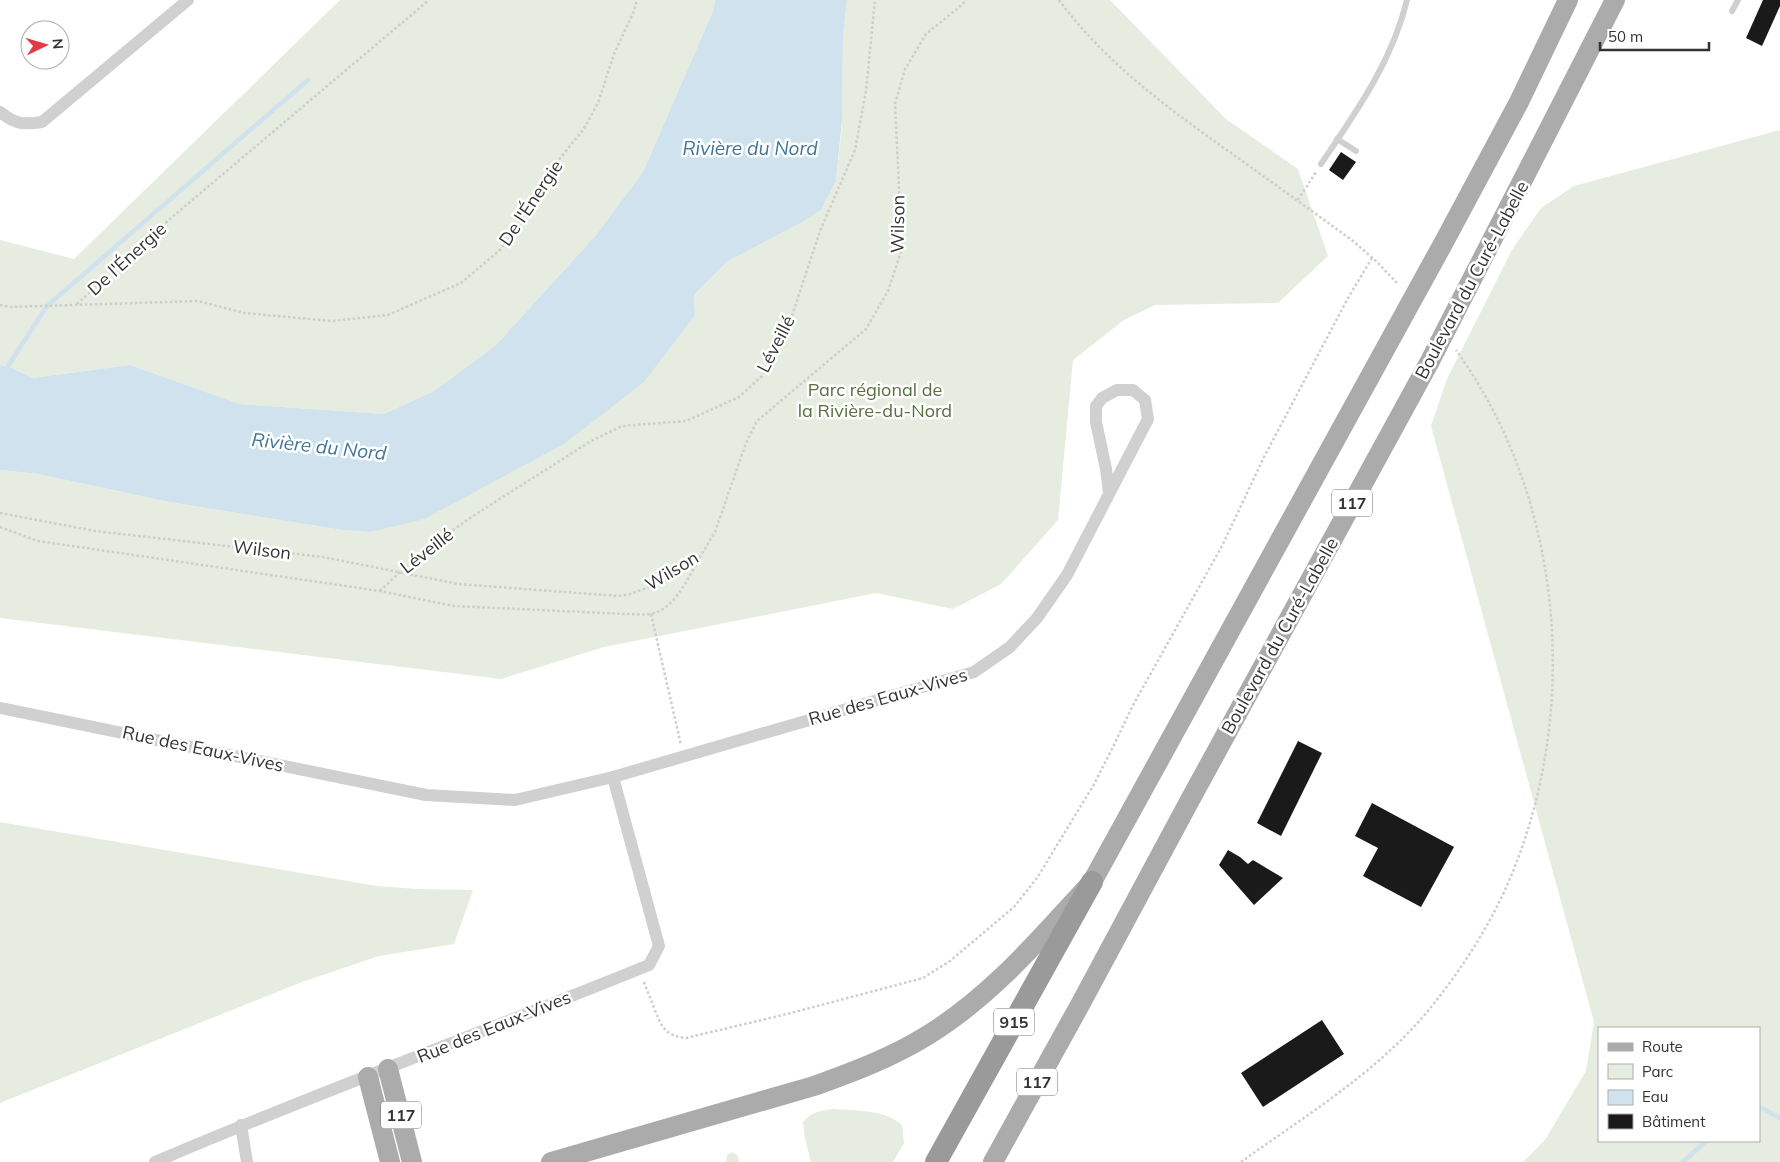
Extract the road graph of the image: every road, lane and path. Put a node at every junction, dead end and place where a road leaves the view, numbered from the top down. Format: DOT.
graph roads {
  1 [pos="188,0"];
  2 [pos="430,0"];
  3 [pos="637,0"];
  4 [pos="875,0"];
  5 [pos="965,0"];
  6 [pos="1059,0"];
  7 [pos="1407,0"];
  8 [pos="1568,0"];
  9 [pos="1615,0"];
  10 [pos="1738,0"];
  11 [pos="1732,11"];
  12 [pos="0,112"];
  13 [pos="1337,139"];
  14 [pos="1356,151"];
  15 [pos="1321,164"];
  16 [pos="1316,172"];
  17 [pos="1298,200"];
  18 [pos="1372,258"];
  19 [pos="1397,283"];
  20 [pos="76,305"];
  21 [pos="0,306"];
  22 [pos="1456,350"];
  23 [pos="1110,493"];
  24 [pos="0,513"];
  25 [pos="0,527"];
  26 [pos="700,557"];
  27 [pos="399,572"];
  28 [pos="380,592"];
  29 [pos="651,614"];
  30 [pos="0,708"];
  31 [pos="684,756"];
  32 [pos="612,777"];
  33 [pos="1092,882"];
  34 [pos="640,969"];
  35 [pos="388,1069"];
  36 [pos="368,1077"];
  37 [pos="241,1125"];
  38 [pos="155,1162"];
  39 [pos="247,1162"];
  40 [pos="390,1162"];
  41 [pos="412,1162"];
  42 [pos="551,1162"];
  43 [pos="936,1162"];
  44 [pos="992,1162"];
  45 [pos="1241,1162"];
  1 -- 12 [label="street"];
  2 -- 20 [label="path, De l'Énergie"];
  3 -- 20 [label="path, De l'Énergie"];
  4 -- 27 [label="path, Léveillé"];
  5 -- 26 [label="path, Wilson"];
  6 -- 17 [label="path"];
  7 -- 13 [label="lane"];
  8 -- 33 [label="main road, 117"];
  9 -- 44 [label="main road, Boulevard du Curé-Labelle / 117"];
  10 -- 11 [label="lane"];
  13 -- 14 [label="lane"];
  13 -- 15 [label="lane"];
  16 -- 17 [label="path"];
  17 -- 18 [label="path"];
  18 -- 19 [label="path"];
  18 -- 34 [label="path"];
  20 -- 21 [label="path, De l'Énergie"];
  22 -- 45 [label="path"];
  23 -- 23 [label="street, Rue des Eaux-Vives"];
  23 -- 31 [label="street, Rue des Eaux-Vives"];
  24 -- 27 [label="path, Wilson"];
  25 -- 28 [label="path, Léveillé"];
  26 -- 27 [label="path, Wilson"];
  26 -- 29 [label="path"];
  27 -- 28 [label="path, Léveillé"];
  28 -- 29 [label="path, Léveillé"];
  29 -- 31 [label="path"];
  30 -- 32 [label="street, Rue des Eaux-Vives"];
  31 -- 32 [label="street, Rue des Eaux-Vives"];
  32 -- 34 [label="street, Rue des Eaux-Vives"];
  33 -- 42 [label="main road"];
  33 -- 43 [label="highway, 915"];
  34 -- 35 [label="street, Rue des Eaux-Vives"];
  35 -- 36 [label="street, Rue des Eaux-Vives"];
  35 -- 41 [label="main road, 117"];
  36 -- 37 [label="street, Rue des Eaux-Vives"];
  36 -- 40 [label="main road, 117"];
  37 -- 38 [label="street, Rue des Eaux-Vives"];
  37 -- 39 [label="street"];
}
